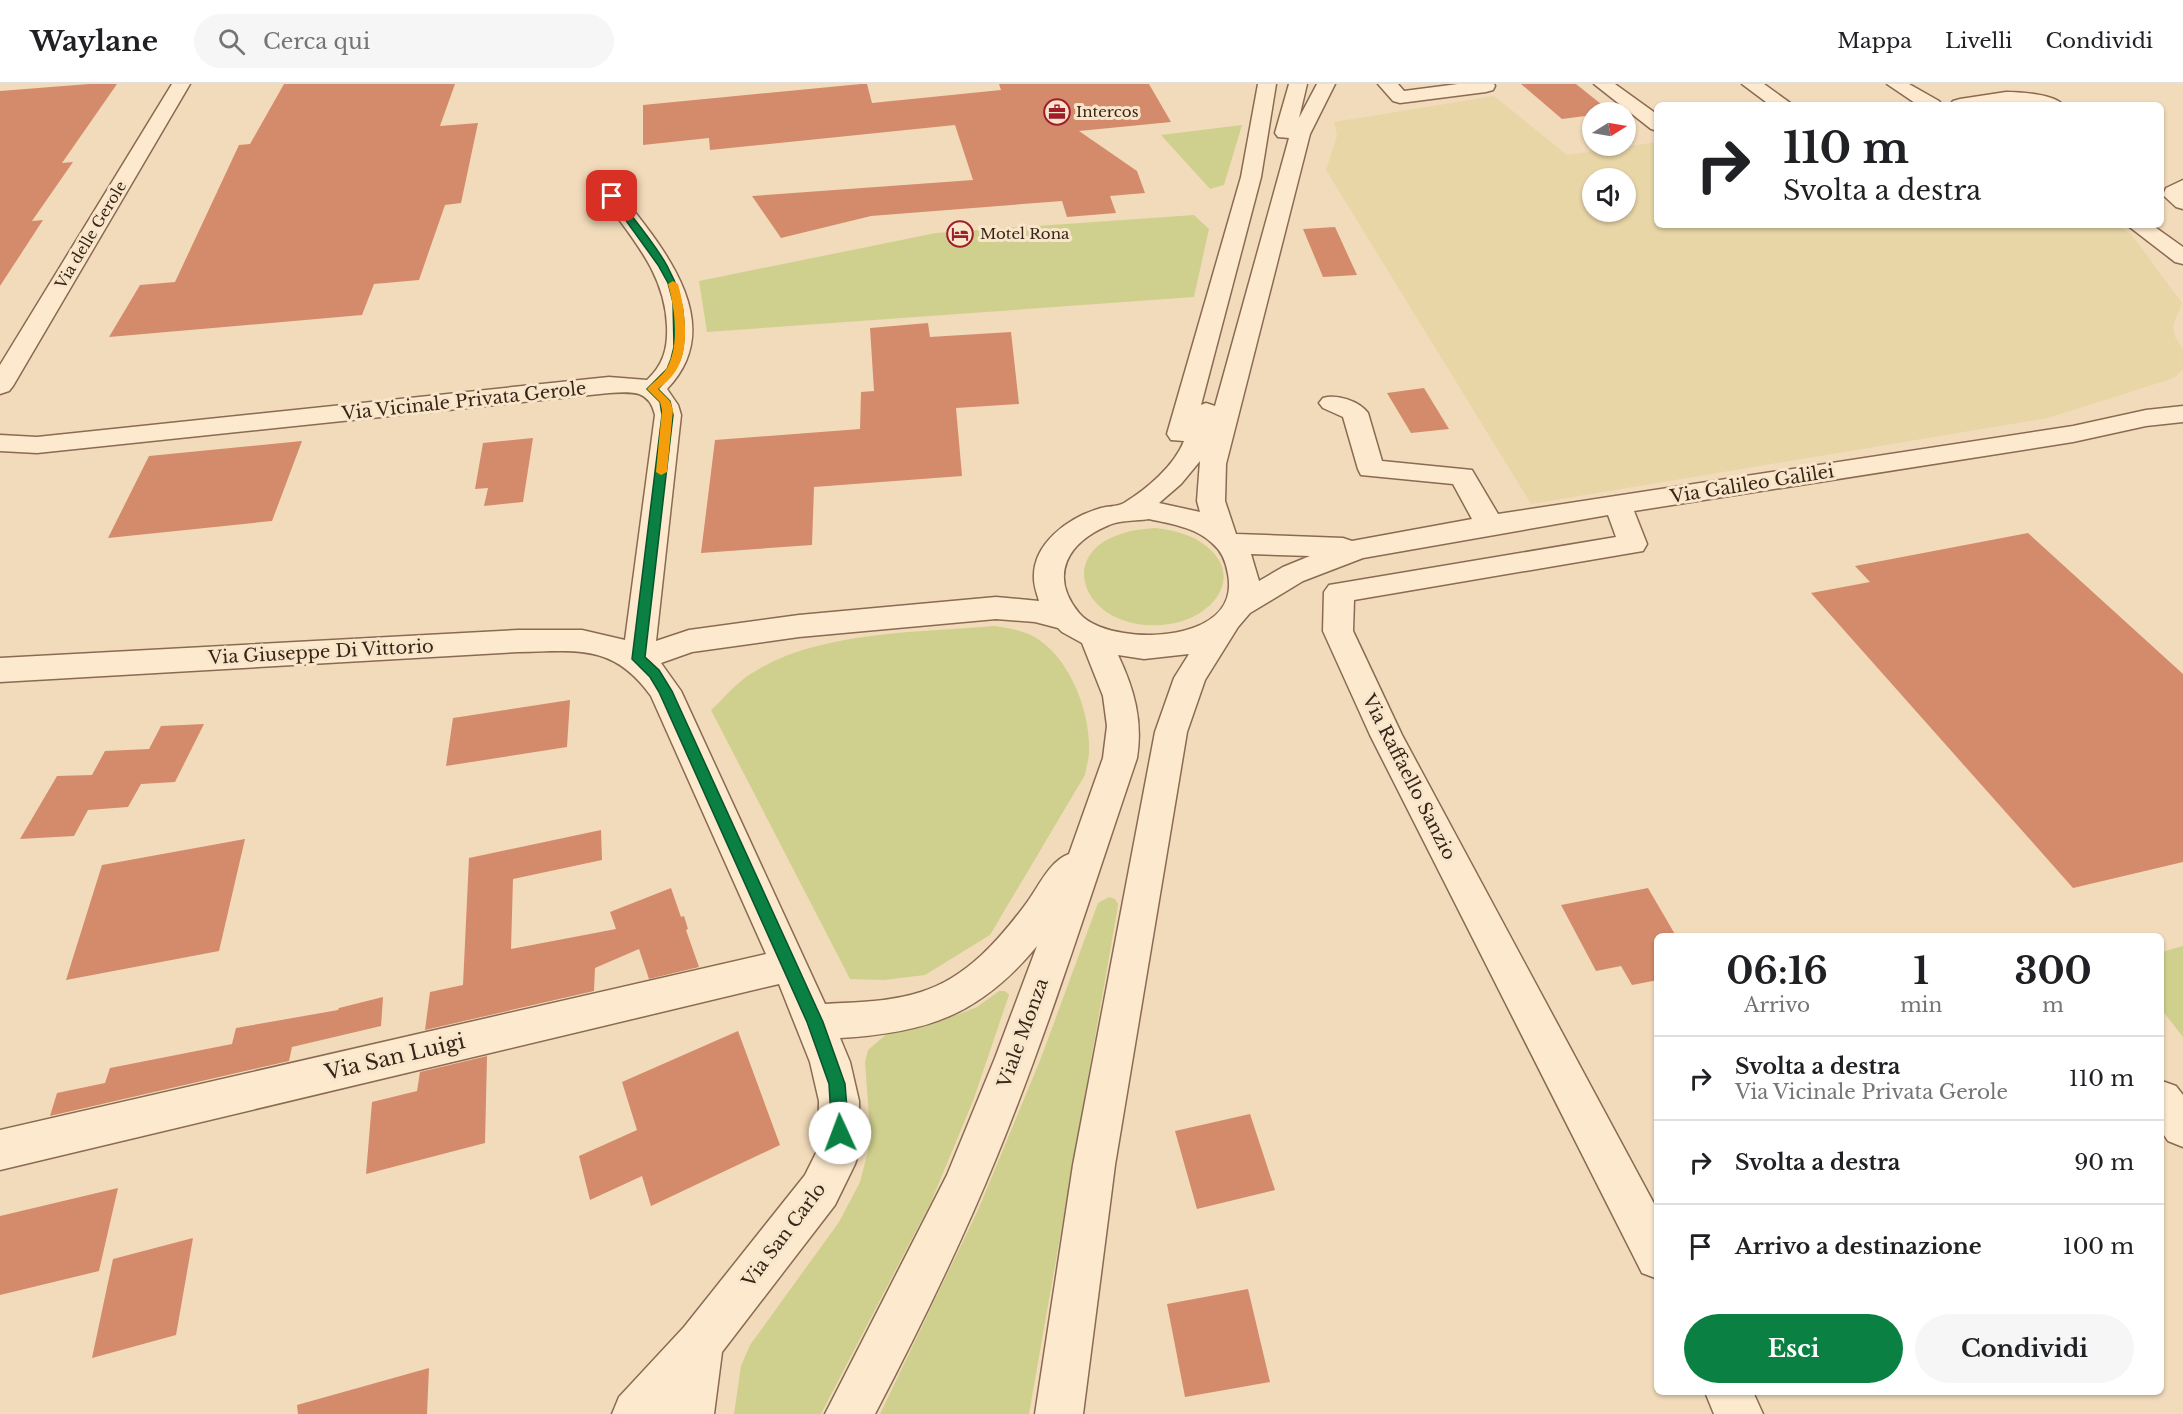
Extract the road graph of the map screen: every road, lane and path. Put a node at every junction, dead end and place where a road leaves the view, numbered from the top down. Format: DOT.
graph roads {
  1 [pos="181,84"];
  2 [pos="1267,84"];
  3 [pos="1298,84"];
  4 [pos="1326,84"];
  5 [pos="1387,84"];
  6 [pos="1603,84"];
  7 [pos="1751,84"];
  8 [pos="1896,84"];
  9 [pos="1907,84"];
  10 [pos="1485,85"];
  11 [pos="1778,102"];
  12 [pos="1927,102"];
  13 [pos="1976,102"];
  14 [pos="2045,102"];
  15 [pos="1654,122"];
  16 [pos="612,196"];
  17 [pos="2142,228"];
  18 [pos="2174,251"];
  19 [pos="2183,268"];
  20 [pos="0,386"];
  21 [pos="652,389"];
  22 [pos="2183,400"];
  23 [pos="1332,403"];
  24 [pos="2183,414"];
  25 [pos="2146,418"];
  26 [pos="0,443"];
  27 [pos="1618,505"];
  28 [pos="1126,511"];
  29 [pos="1490,525"];
  30 [pos="1225,538"];
  31 [pos="1357,549"];
  32 [pos="1047,567"];
  33 [pos="996,608"];
  34 [pos="1233,613"];
  35 [pos="1080,628"];
  36 [pos="638,659"];
  37 [pos="0,670"];
  38 [pos="1094,832"];
  39 [pos="790,965"];
  40 [pos="815,1022"];
  41 [pos="2164,1103"];
  42 [pos="2183,1127"];
  43 [pos="0,1150"];
  44 [pos="1654,1249"];
  45 [pos="700,1343"];
  46 [pos="1730,1395"];
  47 [pos="636,1414"];
  48 [pos="690,1414"];
  49 [pos="849,1414"];
  50 [pos="1059,1414"];
  51 [pos="1739,1414"];
  1 -- 20 [label="street, Via delle Gerole"];
  2 -- 28 [label="street"];
  3 -- 28 [label="street"];
  4 -- 30 [label="street"];
  5 -- 10 [label="street"];
  6 -- 15 [label="street"];
  7 -- 11 [label="street"];
  8 -- 12 [label="street"];
  9 -- 12 [label="street"];
  13 -- 14 [label="street"];
  16 -- 21 [label="street"];
  17 -- 18 [label="street"];
  18 -- 19 [label="street"];
  21 -- 26 [label="street, Via Vicinale Privata Gerole"];
  21 -- 36 [label="street"];
  22 -- 25 [label="street, Via Galileo Galilei"];
  23 -- 29 [label="street"];
  24 -- 25 [label="street, Via Galileo Galilei"];
  25 -- 27 [label="street, Via Galileo Galilei"];
  27 -- 29 [label="street, Via Galileo Galilei"];
  27 -- 44 [label="street, Via Raffaello Sanzio"];
  28 -- 30 [label="street"];
  28 -- 32 [label="street"];
  29 -- 31 [label="street, Via Galileo Galilei"];
  30 -- 31 [label="street, Via Galileo Galilei"];
  30 -- 34 [label="street"];
  31 -- 34 [label="street, Via Galileo Galilei"];
  32 -- 33 [label="street"];
  32 -- 35 [label="street"];
  33 -- 35 [label="street"];
  33 -- 36 [label="street"];
  34 -- 35 [label="street"];
  34 -- 50 [label="street"];
  35 -- 38 [label="street, Viale Monza"];
  36 -- 37 [label="street, Via Giuseppe Di Vittorio"];
  36 -- 39 [label="street, Via San Carlo"];
  38 -- 40 [label="street"];
  38 -- 49 [label="street, Viale Monza"];
  39 -- 40 [label="street, Via San Carlo"];
  39 -- 43 [label="street, Via San Luigi"];
  40 -- 45 [label="street, Via San Carlo"];
  41 -- 42 [label="street"];
  45 -- 47 [label="street, Via San Carlo"];
  45 -- 48 [label="street"];
  46 -- 51 [label="street"];
}
